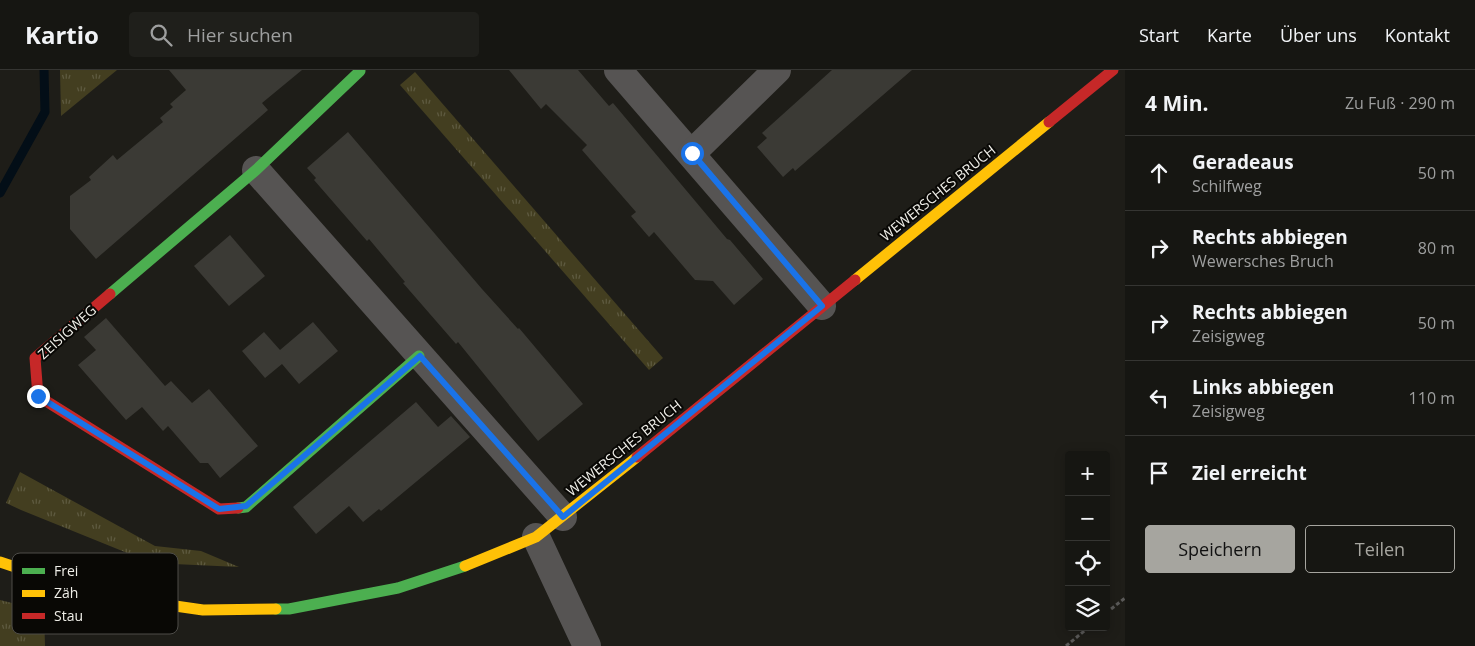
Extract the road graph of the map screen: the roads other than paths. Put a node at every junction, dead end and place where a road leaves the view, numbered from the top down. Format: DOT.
graph roads {
  1 [pos="618,70"];
  2 [pos="777,70"];
  3 [pos="1112,70"];
  4 [pos="360,71"];
  5 [pos="692,153"];
  6 [pos="256,170"];
  7 [pos="822,306"];
  8 [pos="420,356"];
  9 [pos="563,517"];
  10 [pos="536,537"];
  11 [pos="0,562"];
  12 [pos="12,566"];
  13 [pos="178,606"];
  14 [pos="587,646"];
  1 -- 5 [label="street"];
  2 -- 5 [label="street"];
  3 -- 7 [label="street, WEWERSCHES BRUCH"];
  4 -- 6 [label="street, ZEISIGWEG"];
  5 -- 7 [label="street"];
  6 -- 8 [label="street"];
  6 -- 8 [label="street, ZEISIGWEG"];
  7 -- 9 [label="street, WEWERSCHES BRUCH"];
  8 -- 9 [label="street"];
  9 -- 10 [label="street, WEWERSCHES BRUCH"];
  10 -- 13 [label="street, WEWERSCHES BRUCH"];
  10 -- 14 [label="street"];
  11 -- 12 [label="street, WEWERSCHES BRUCH"];
}
